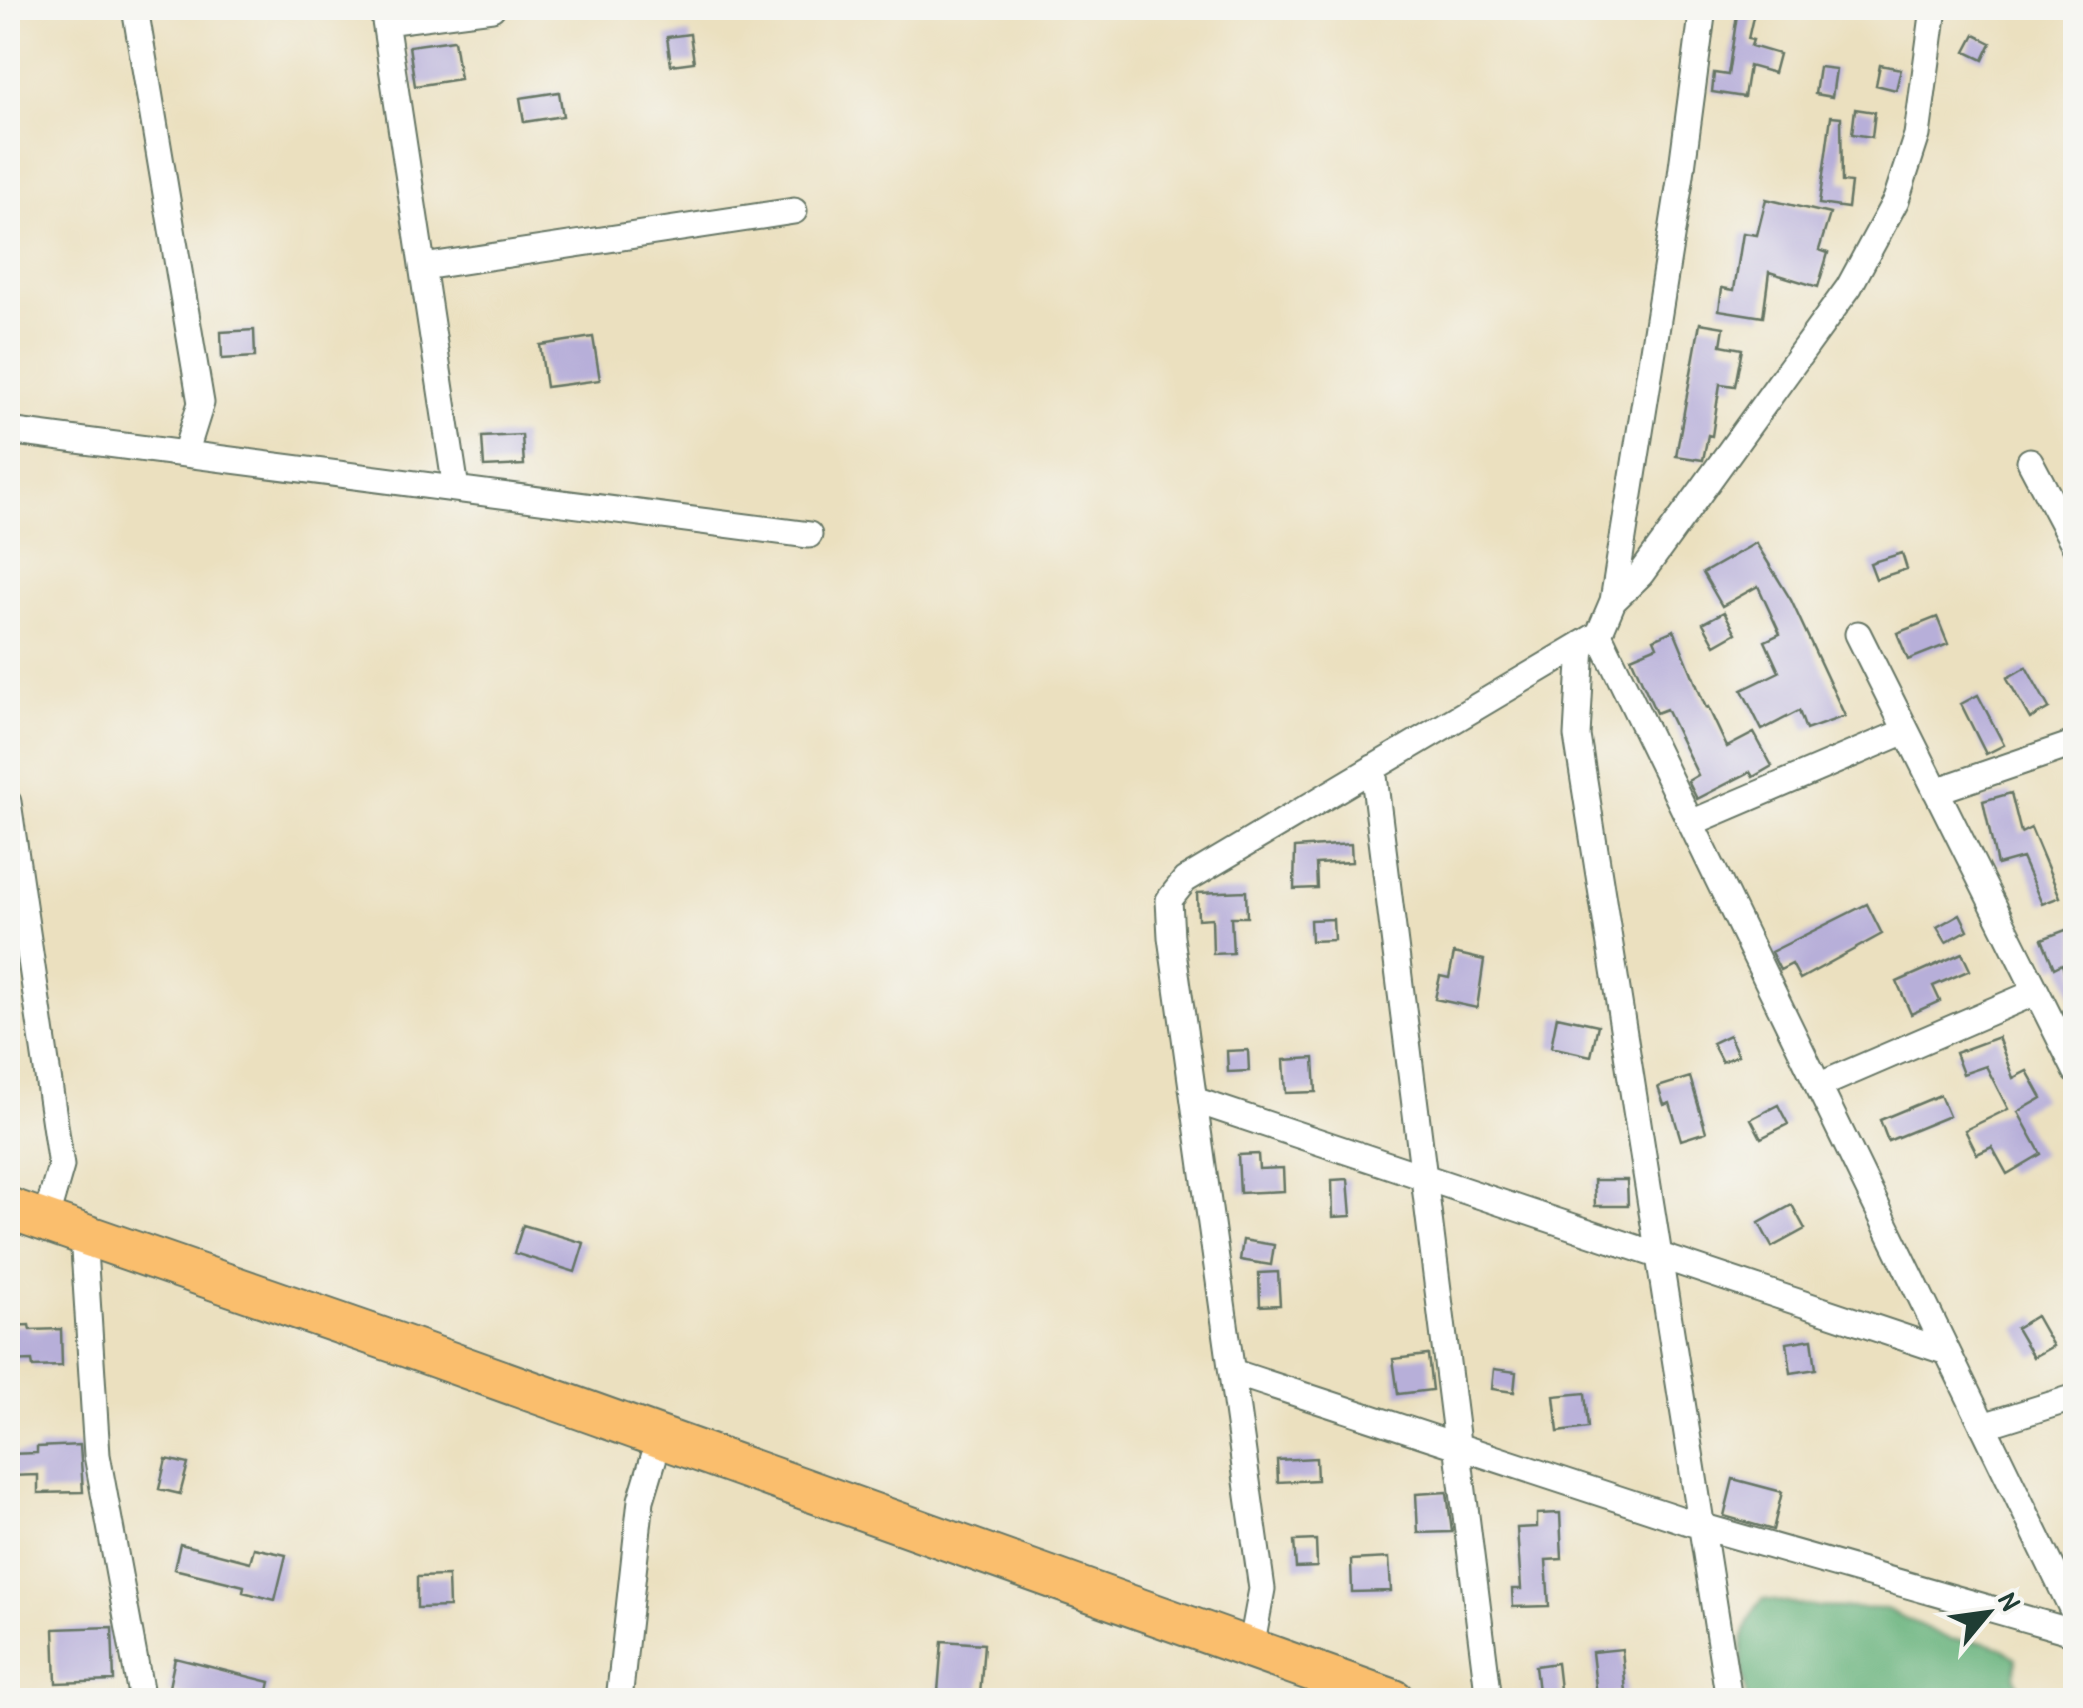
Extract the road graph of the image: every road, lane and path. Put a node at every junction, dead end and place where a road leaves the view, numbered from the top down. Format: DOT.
graph roads {
  1 [pos="135,8"];
  2 [pos="492,8"];
  3 [pos="1703,8"];
  4 [pos="1934,8"];
  5 [pos="384,15"];
  6 [pos="794,211"];
  7 [pos="423,267"];
  8 [pos="8,430"];
  9 [pos="186,454"];
  10 [pos="2030,461"];
  11 [pos="456,489"];
  12 [pos="809,535"];
  13 [pos="2076,548"];
  14 [pos="1613,601"];
  15 [pos="1858,634"];
  16 [pos="1591,639"];
  17 [pos="1906,731"];
  18 [pos="2076,743"];
  19 [pos="1373,768"];
  20 [pos="1936,791"];
  21 [pos="8,802"];
  22 [pos="1691,823"];
  23 [pos="2036,992"];
  24 [pos="2073,1059"];
  25 [pos="1818,1086"];
  26 [pos="1194,1100"];
  27 [pos="1424,1177"];
  28 [pos="8,1208"];
  29 [pos="64,1228"];
  30 [pos="1660,1256"];
  31 [pos="1947,1352"];
  32 [pos="1232,1372"];
  33 [pos="2076,1397"];
  34 [pos="1983,1426"];
  35 [pos="660,1437"];
  36 [pos="1457,1446"];
  37 [pos="1704,1527"];
  38 [pos="2076,1617"];
  39 [pos="2076,1632"];
  40 [pos="1251,1649"];
  41 [pos="142,1700"];
  42 [pos="619,1700"];
  43 [pos="1394,1700"];
  44 [pos="1489,1700"];
  45 [pos="1729,1700"];
  1 -- 9 [label="street"];
  2 -- 5 [label="street"];
  3 -- 14 [label="street"];
  4 -- 14 [label="street"];
  5 -- 7 [label="street"];
  6 -- 7 [label="street"];
  7 -- 11 [label="street"];
  8 -- 9 [label="street"];
  9 -- 11 [label="street"];
  10 -- 13 [label="street"];
  11 -- 12 [label="street"];
  14 -- 16 [label="street"];
  15 -- 17 [label="street"];
  16 -- 19 [label="street"];
  16 -- 22 [label="street"];
  16 -- 30 [label="street"];
  17 -- 20 [label="street"];
  17 -- 22 [label="street"];
  18 -- 20 [label="street"];
  19 -- 26 [label="street"];
  19 -- 27 [label="street"];
  20 -- 23 [label="street"];
  21 -- 29 [label="street"];
  22 -- 25 [label="street"];
  23 -- 24 [label="street"];
  23 -- 25 [label="street"];
  25 -- 31 [label="street"];
  26 -- 27 [label="street"];
  26 -- 32 [label="street"];
  27 -- 30 [label="street"];
  27 -- 36 [label="street"];
  28 -- 29 [label="main road"];
  29 -- 35 [label="main road"];
  29 -- 41 [label="street"];
  30 -- 31 [label="street"];
  30 -- 37 [label="street"];
  31 -- 34 [label="street"];
  32 -- 36 [label="street"];
  32 -- 40 [label="street"];
  33 -- 34 [label="street"];
  34 -- 38 [label="street"];
  35 -- 40 [label="main road"];
  35 -- 42 [label="street"];
  36 -- 37 [label="street"];
  36 -- 44 [label="street"];
  37 -- 39 [label="street"];
  37 -- 45 [label="street"];
  40 -- 43 [label="main road"];
}
